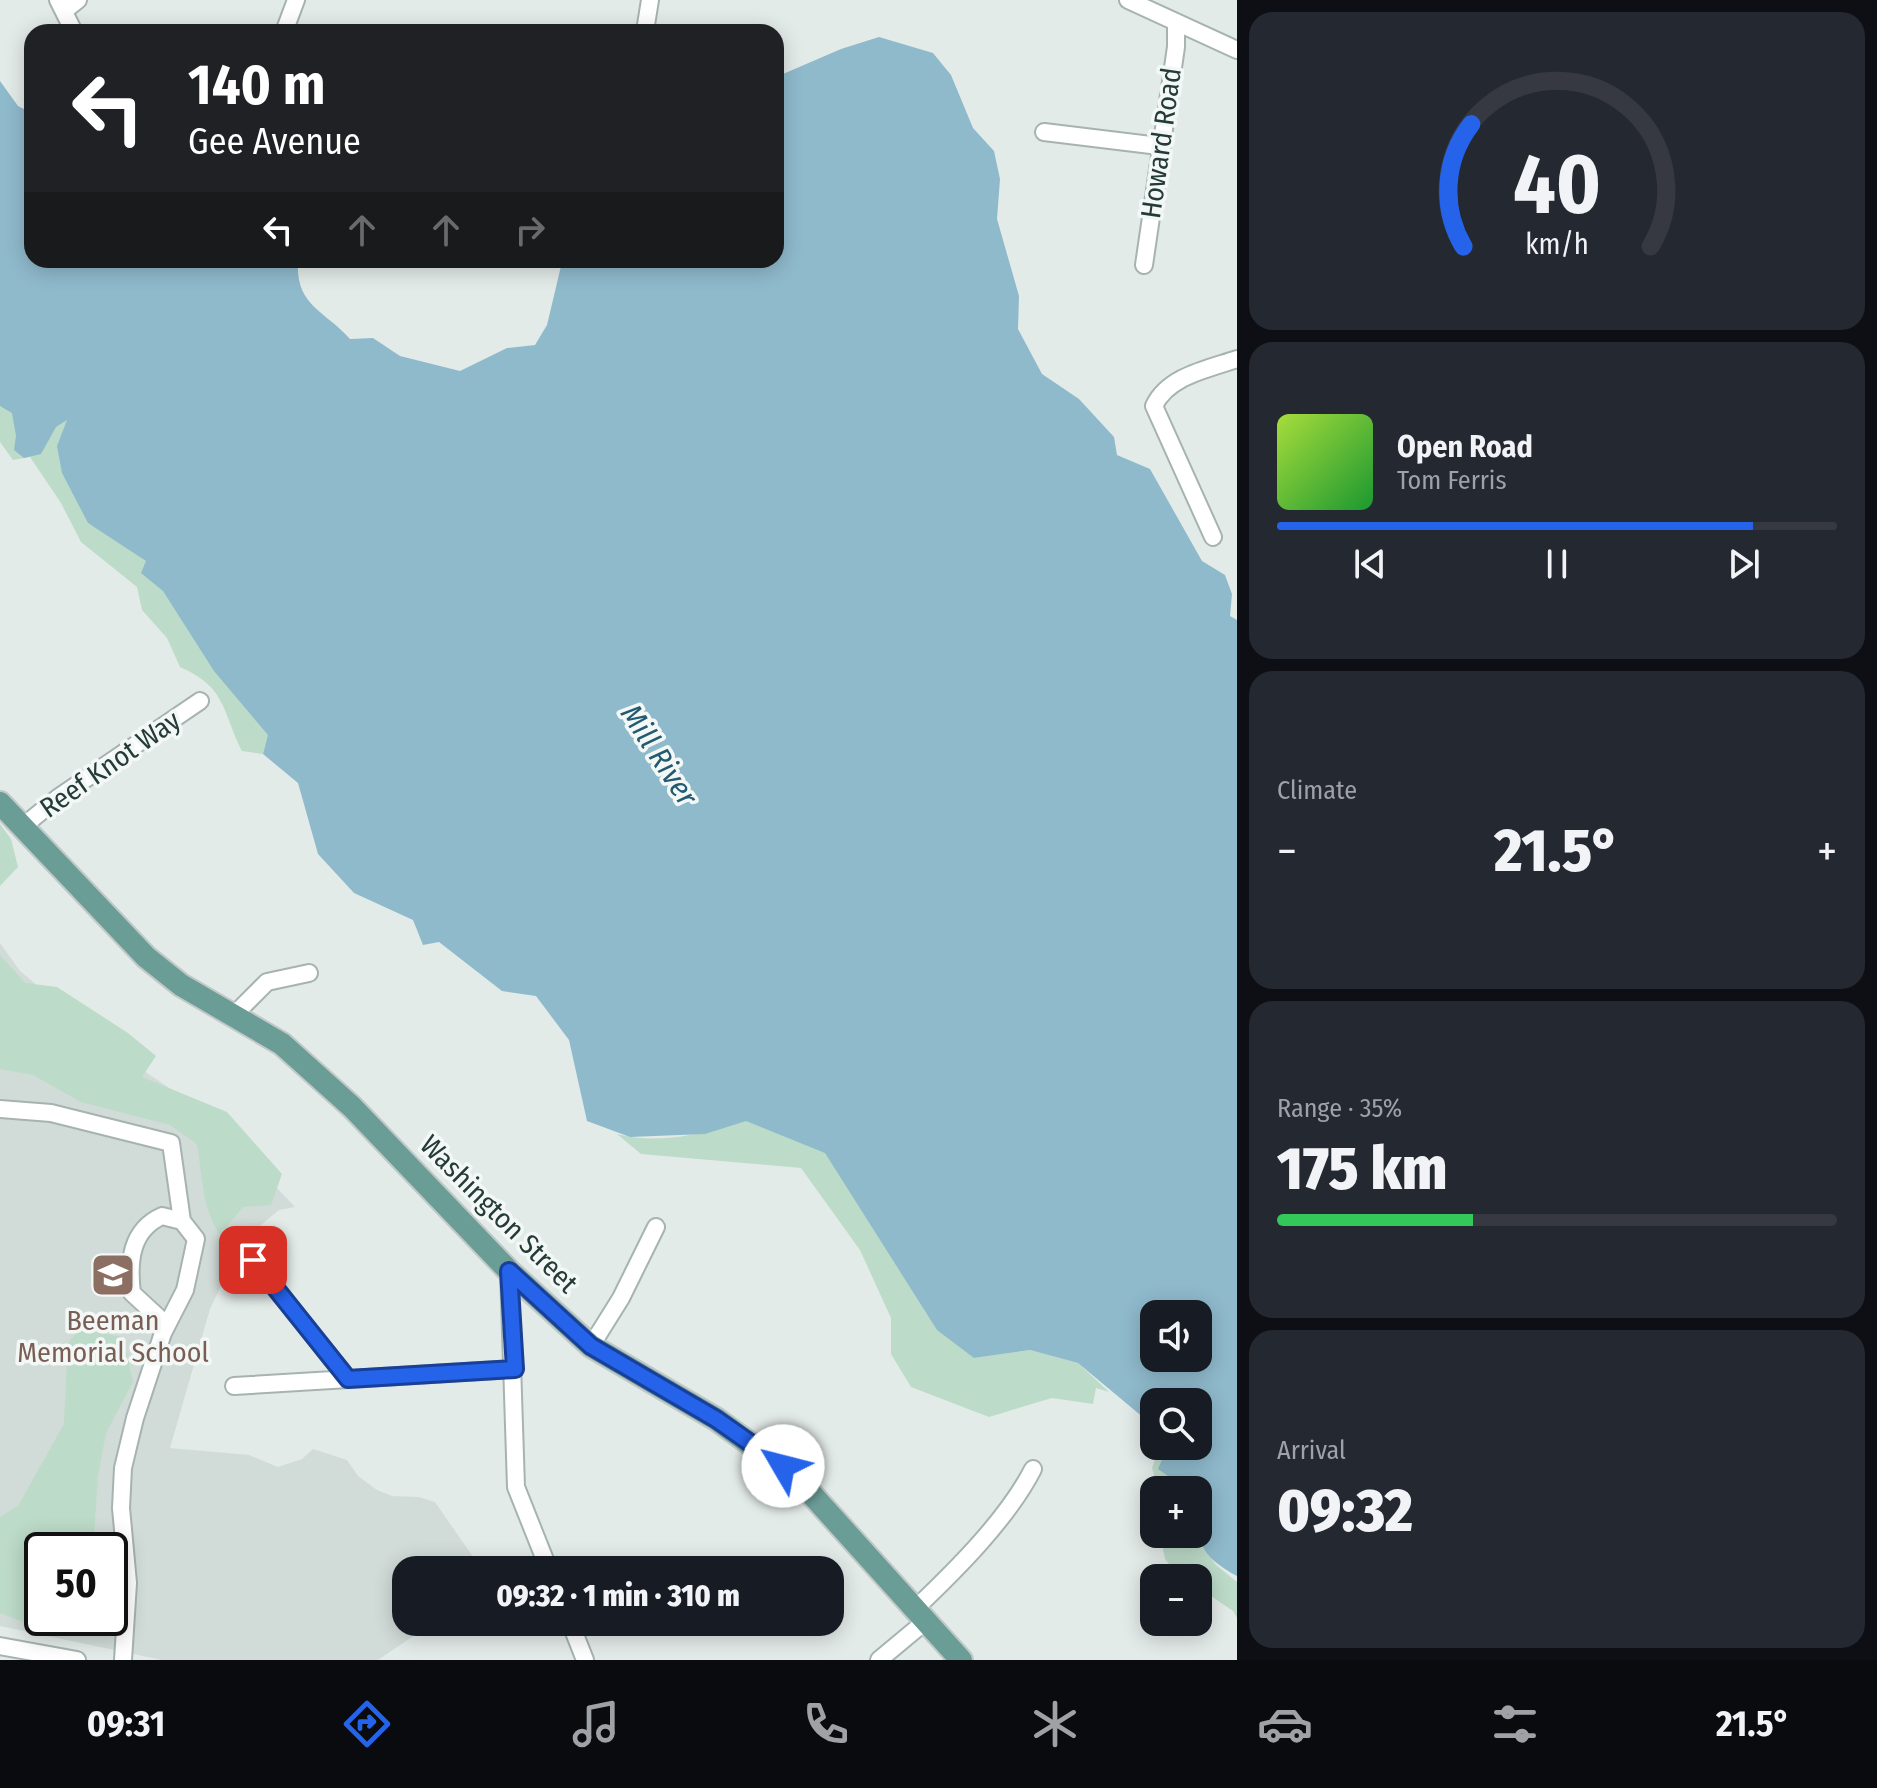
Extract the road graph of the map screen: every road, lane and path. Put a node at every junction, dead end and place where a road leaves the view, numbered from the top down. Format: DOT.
graph roads {
  1 [pos="296,0"];
  2 [pos="650,0"];
  3 [pos="1128,0"];
  4 [pos="67,4"];
  5 [pos="1176,22"];
  6 [pos="72,24"];
  7 [pos="287,24"];
  8 [pos="646,24"];
  9 [pos="1237,50"];
  10 [pos="1044,132"];
  11 [pos="1159,146"];
  12 [pos="1144,265"];
  13 [pos="1237,359"];
  14 [pos="1213,537"];
  15 [pos="200,701"];
  16 [pos="0,803"];
  17 [pos="21,828"];
  18 [pos="309,973"];
  19 [pos="235,1014"];
  20 [pos="0,1109"];
  21 [pos="182,1221"];
  22 [pos="656,1227"];
  23 [pos="253,1260"];
  24 [pos="509,1271"];
  25 [pos="163,1333"];
  26 [pos="591,1346"];
  27 [pos="515,1369"];
  28 [pos="348,1379"];
  29 [pos="234,1386"];
  30 [pos="1033,1469"];
  31 [pos="543,1556"];
  32 [pos="922,1613"];
  33 [pos="576,1636"];
  34 [pos="0,1646"];
  35 [pos="74,1660"];
  36 [pos="123,1660"];
  37 [pos="585,1660"];
  38 [pos="879,1660"];
  39 [pos="961,1660"];
  1 -- 7 [label="street"];
  2 -- 8 [label="street"];
  3 -- 5 [label="street"];
  4 -- 6 [label="street"];
  5 -- 9 [label="street"];
  5 -- 11 [label="street, Howard Road"];
  10 -- 11 [label="street"];
  11 -- 12 [label="street, Howard Road"];
  13 -- 14 [label="street"];
  15 -- 17 [label="street, Reef Knot Way"];
  16 -- 17 [label="main road, Washington Street"];
  17 -- 19 [label="main road, Washington Street"];
  18 -- 19 [label="street"];
  19 -- 24 [label="main road, Washington Street"];
  20 -- 21 [label="street"];
  21 -- 25 [label="street"];
  21 -- 25 [label="street"];
  22 -- 26 [label="street"];
  23 -- 28 [label="street"];
  24 -- 26 [label="main road, Washington Street"];
  24 -- 27 [label="street"];
  25 -- 36 [label="street"];
  26 -- 32 [label="main road, Washington Street"];
  27 -- 28 [label="street"];
  27 -- 31 [label="street"];
  28 -- 29 [label="street"];
  30 -- 32 [label="street"];
  32 -- 38 [label="street"];
  32 -- 39 [label="main road, Washington Street"];
  33 -- 37 [label="street"];
  34 -- 35 [label="street"];
}
